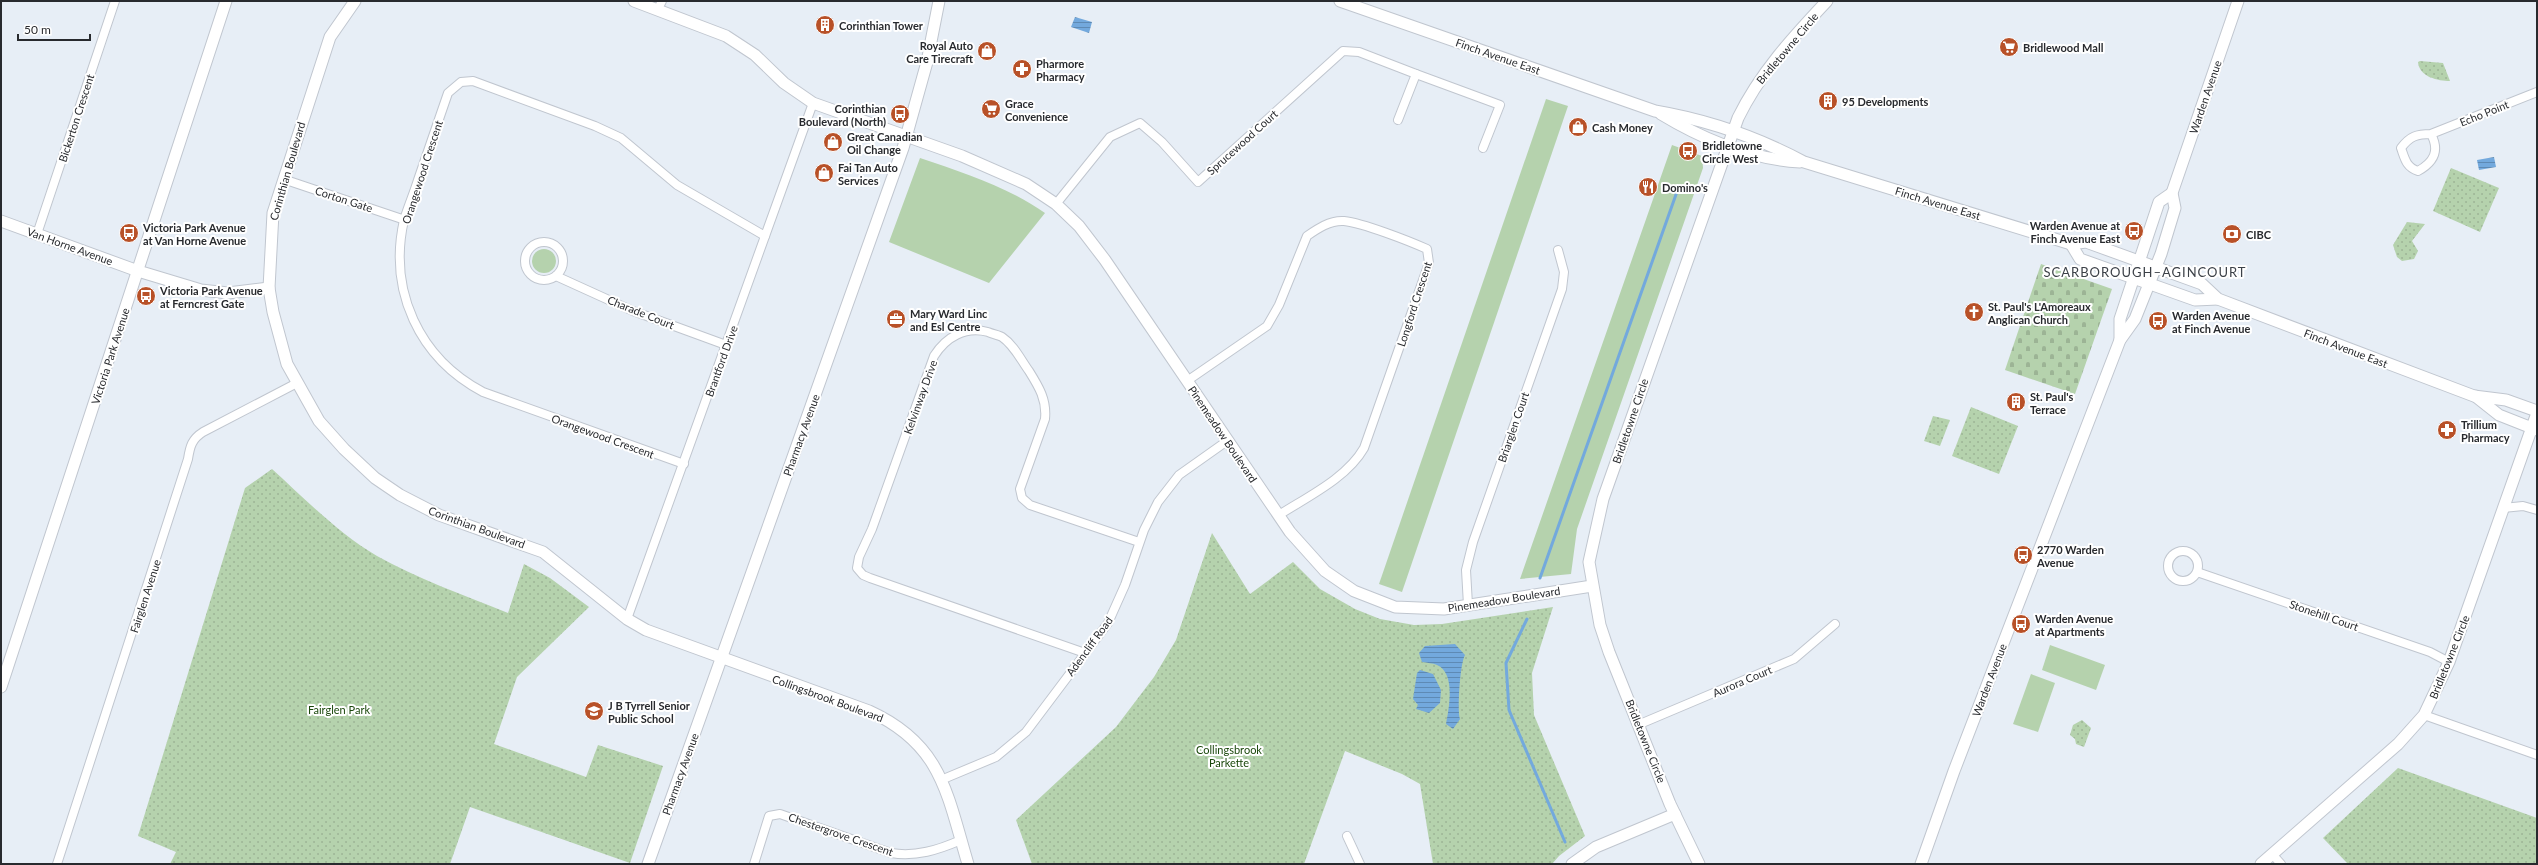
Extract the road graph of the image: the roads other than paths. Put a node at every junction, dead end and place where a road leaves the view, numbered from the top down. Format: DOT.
graph roads {
  1 [pos="115,1"];
  2 [pos="226,1"];
  3 [pos="355,1"];
  4 [pos="634,1"];
  5 [pos="939,1"];
  6 [pos="1340,1"];
  7 [pos="1827,1"];
  8 [pos="2238,1"];
  9 [pos="660,5"];
  10 [pos="1416,74"];
  11 [pos="2537,92"];
  12 [pos="813,103"];
  13 [pos="1655,111"];
  14 [pos="1398,120"];
  15 [pos="1733,130"];
  16 [pos="2431,134"];
  17 [pos="907,136"];
  18 [pos="1726,147"];
  19 [pos="1482,148"];
  20 [pos="1804,162"];
  21 [pos="283,179"];
  22 [pos="2172,193"];
  23 [pos="1056,204"];
  24 [pos="404,220"];
  25 [pos="1,221"];
  26 [pos="38,234"];
  27 [pos="765,236"];
  28 [pos="2071,244"];
  29 [pos="1558,250"];
  30 [pos="2140,261"];
  31 [pos="2155,266"];
  32 [pos="138,271"];
  33 [pos="556,276"];
  34 [pos="2134,278"];
  35 [pos="2149,283"];
  36 [pos="268,288"];
  37 [pos="2218,299"];
  38 [pos="2120,340"];
  39 [pos="726,345"];
  40 [pos="1187,381"];
  41 [pos="297,383"];
  42 [pos="2474,396"];
  43 [pos="2537,412"];
  44 [pos="2534,429"];
  45 [pos="1227,441"];
  46 [pos="684,464"];
  47 [pos="2503,508"];
  48 [pos="2537,510"];
  49 [pos="1279,515"];
  50 [pos="1139,542"];
  51 [pos="2197,572"];
  52 [pos="1592,586"];
  53 [pos="1468,605"];
  54 [pos="627,619"];
  55 [pos="1835,624"];
  56 [pos="1085,653"];
  57 [pos="721,659"];
  58 [pos="2449,662"];
  59 [pos="1,687"];
  60 [pos="2424,715"];
  61 [pos="1640,724"];
  62 [pos="2537,755"];
  63 [pos="941,780"];
  64 [pos="1675,814"];
  65 [pos="1347,836"];
  66 [pos="961,840"];
  67 [pos="2272,854"];
  68 [pos="57,864"];
  69 [pos="648,864"];
  70 [pos="754,864"];
  71 [pos="968,864"];
  72 [pos="1360,864"];
  73 [pos="1572,864"];
  74 [pos="1699,864"];
  75 [pos="1921,864"];
  76 [pos="2261,864"];
  77 [pos="2281,864"];
  1 -- 26 [label="street, Bickerton Crescent"];
  2 -- 32 [label="street, Victoria Park Avenue"];
  3 -- 21 [label="street, Corinthian Boulevard"];
  4 -- 9 [label="street"];
  5 -- 17 [label="street, Pharmacy Avenue"];
  6 -- 13 [label="street, Finch Avenue East"];
  7 -- 15 [label="street, Bridletowne Circle"];
  8 -- 22 [label="street, Warden Avenue"];
  9 -- 12 [label="street"];
  10 -- 14 [label="street"];
  10 -- 19 [label="street, Sprucewood Court"];
  10 -- 23 [label="street, Sprucewood Court"];
  11 -- 16 [label="street, Echo Point"];
  12 -- 17 [label="street"];
  12 -- 27 [label="street, Brantford Drive"];
  13 -- 15 [label="street, Finch Avenue East"];
  13 -- 18 [label="street, Finch Avenue East"];
  15 -- 18 [label="street, Bridletowne Circle"];
  15 -- 20 [label="street, Finch Avenue East"];
  16 -- 16 [label="street, Echo Point"];
  17 -- 23 [label="street, Pinemeadow Boulevard"];
  17 -- 57 [label="street, Pharmacy Avenue"];
  18 -- 20 [label="street, Finch Avenue East"];
  18 -- 52 [label="street, Bridletowne Circle"];
  20 -- 28 [label="street, Finch Avenue East"];
  21 -- 24 [label="street, Corton Gate"];
  21 -- 36 [label="street, Corinthian Boulevard"];
  22 -- 30 [label="street, Warden Avenue"];
  22 -- 31 [label="street, Warden Avenue"];
  23 -- 40 [label="street, Pinemeadow Boulevard"];
  24 -- 27 [label="street, Orangewood Crescent"];
  24 -- 46 [label="street, Orangewood Crescent"];
  25 -- 26 [label="street, Van Horne Avenue"];
  26 -- 32 [label="street, Van Horne Avenue"];
  27 -- 39 [label="street, Brantford Drive"];
  28 -- 30 [label="street, Finch Avenue East"];
  28 -- 34 [label="street, Finch Avenue East"];
  29 -- 53 [label="street, Briarglen Court"];
  30 -- 31 [label="street, Finch Avenue East"];
  30 -- 34 [label="street, Warden Avenue"];
  31 -- 35 [label="street, Warden Avenue"];
  31 -- 37 [label="street, Finch Avenue East"];
  32 -- 36 [label="street, Van Horne Avenue"];
  32 -- 59 [label="street, Victoria Park Avenue"];
  33 -- 33 [label="street, Charade Court"];
  33 -- 39 [label="street, Charade Court"];
  34 -- 35 [label="street, Finch Avenue East"];
  34 -- 38 [label="street, Warden Avenue"];
  35 -- 37 [label="street, Finch Avenue East"];
  35 -- 38 [label="street, Warden Avenue"];
  36 -- 41 [label="street, Corinthian Boulevard"];
  37 -- 42 [label="street, Finch Avenue East"];
  38 -- 75 [label="street, Warden Avenue"];
  39 -- 46 [label="street, Brantford Drive"];
  40 -- 45 [label="street, Pinemeadow Boulevard"];
  40 -- 49 [label="street, Longford Crescent"];
  41 -- 54 [label="street, Corinthian Boulevard"];
  41 -- 68 [label="street, Fairglen Avenue"];
  42 -- 43 [label="street, Finch Avenue East"];
  42 -- 44 [label="street, Finch Avenue East"];
  43 -- 44 [label="street, Bridletowne Circle"];
  44 -- 47 [label="street, Bridletowne Circle"];
  45 -- 49 [label="street, Pinemeadow Boulevard"];
  45 -- 50 [label="street, Adencliff Road"];
  46 -- 54 [label="street, Brantford Drive"];
  47 -- 48 [label="street"];
  47 -- 58 [label="street, Bridletowne Circle"];
  49 -- 53 [label="street, Pinemeadow Boulevard"];
  50 -- 56 [label="street, Adencliff Road"];
  50 -- 56 [label="street, Kelvinway Drive"];
  51 -- 58 [label="street, Stonehill Court"];
  52 -- 53 [label="street, Pinemeadow Boulevard"];
  52 -- 61 [label="street, Bridletowne Circle"];
  54 -- 57 [label="street, Corinthian Boulevard"];
  55 -- 61 [label="street, Aurora Court"];
  56 -- 63 [label="street, Adencliff Road"];
  57 -- 63 [label="street, Collingsbrook Boulevard"];
  57 -- 69 [label="street, Pharmacy Avenue"];
  58 -- 60 [label="street, Bridletowne Circle"];
  60 -- 62 [label="street"];
  60 -- 67 [label="street, Bridletowne Circle"];
  61 -- 64 [label="street, Bridletowne Circle"];
  63 -- 66 [label="street, Collingsbrook Boulevard"];
  64 -- 73 [label="street"];
  64 -- 74 [label="street, Bridletowne Circle"];
  65 -- 72 [label="street"];
  66 -- 70 [label="street, Chestergrove Crescent"];
  66 -- 71 [label="street, Collingsbrook Boulevard"];
  67 -- 76 [label="street, Bridletowne Circle"];
  67 -- 77 [label="street"];
}
